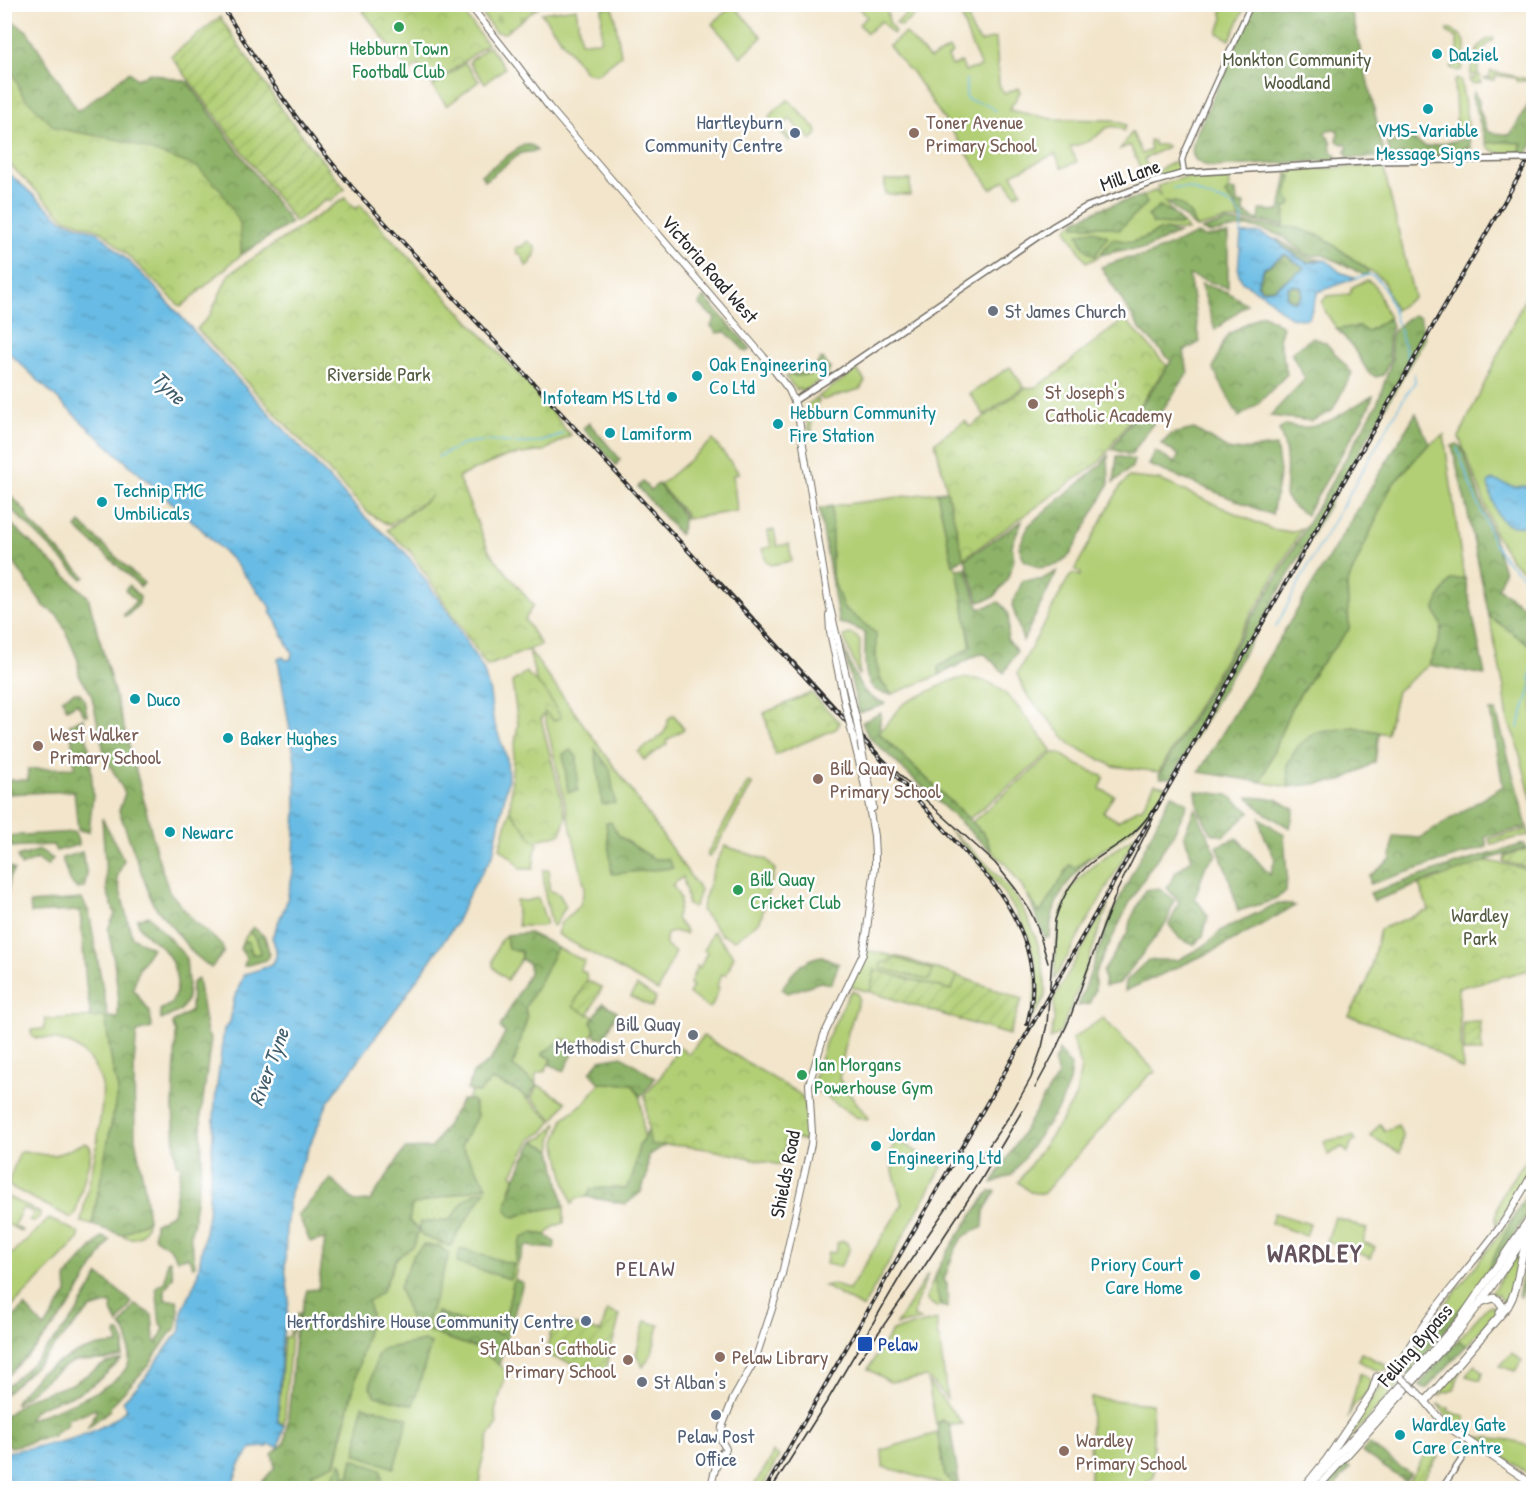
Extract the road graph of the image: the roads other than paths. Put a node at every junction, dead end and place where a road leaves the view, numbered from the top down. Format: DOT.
graph roads {
  1 [pos="469,4"];
  2 [pos="1251,4"];
  3 [pos="1533,159"];
  4 [pos="1184,173"];
  5 [pos="794,401"];
  6 [pos="828,599"];
  7 [pos="870,796"];
  8 [pos="1533,1171"];
  9 [pos="1533,1212"];
  10 [pos="1533,1223"];
  11 [pos="1533,1232"];
  12 [pos="1481,1302"];
  13 [pos="1498,1318"];
  14 [pos="1397,1375"];
  15 [pos="1377,1377"];
  16 [pos="1426,1401"];
  17 [pos="1472,1444"];
  18 [pos="1533,1485"];
  19 [pos="711,1488"];
  20 [pos="1305,1488"];
  21 [pos="1317,1488"];
  22 [pos="1442,1488"];
  1 -- 5 [label="main road, Victoria Road West"];
  2 -- 4 [label="street"];
  3 -- 4 [label="main road, Mill Lane, bridge"];
  4 -- 5 [label="main road, Mill Lane"];
  5 -- 6 [label="main road, Victoria Road West"];
  6 -- 7 [label="main road, bridge"];
  6 -- 7 [label="main road, bridge"];
  7 -- 19 [label="main road, Shields Road"];
  8 -- 14 [label="main road"];
  9 -- 20 [label="highway, Felling Bypass"];
  10 -- 12 [label="highway, Felling Bypass"];
  11 -- 13 [label="highway"];
  12 -- 13 [label="highway"];
  12 -- 21 [label="highway, Felling Bypass"];
  13 -- 16 [label="highway"];
  14 -- 15 [label="main road"];
  14 -- 16 [label="main road, bridge"];
  15 -- 20 [label="highway"];
  16 -- 17 [label="main road"];
  17 -- 18 [label="main road"];
  17 -- 22 [label="street"];
}
